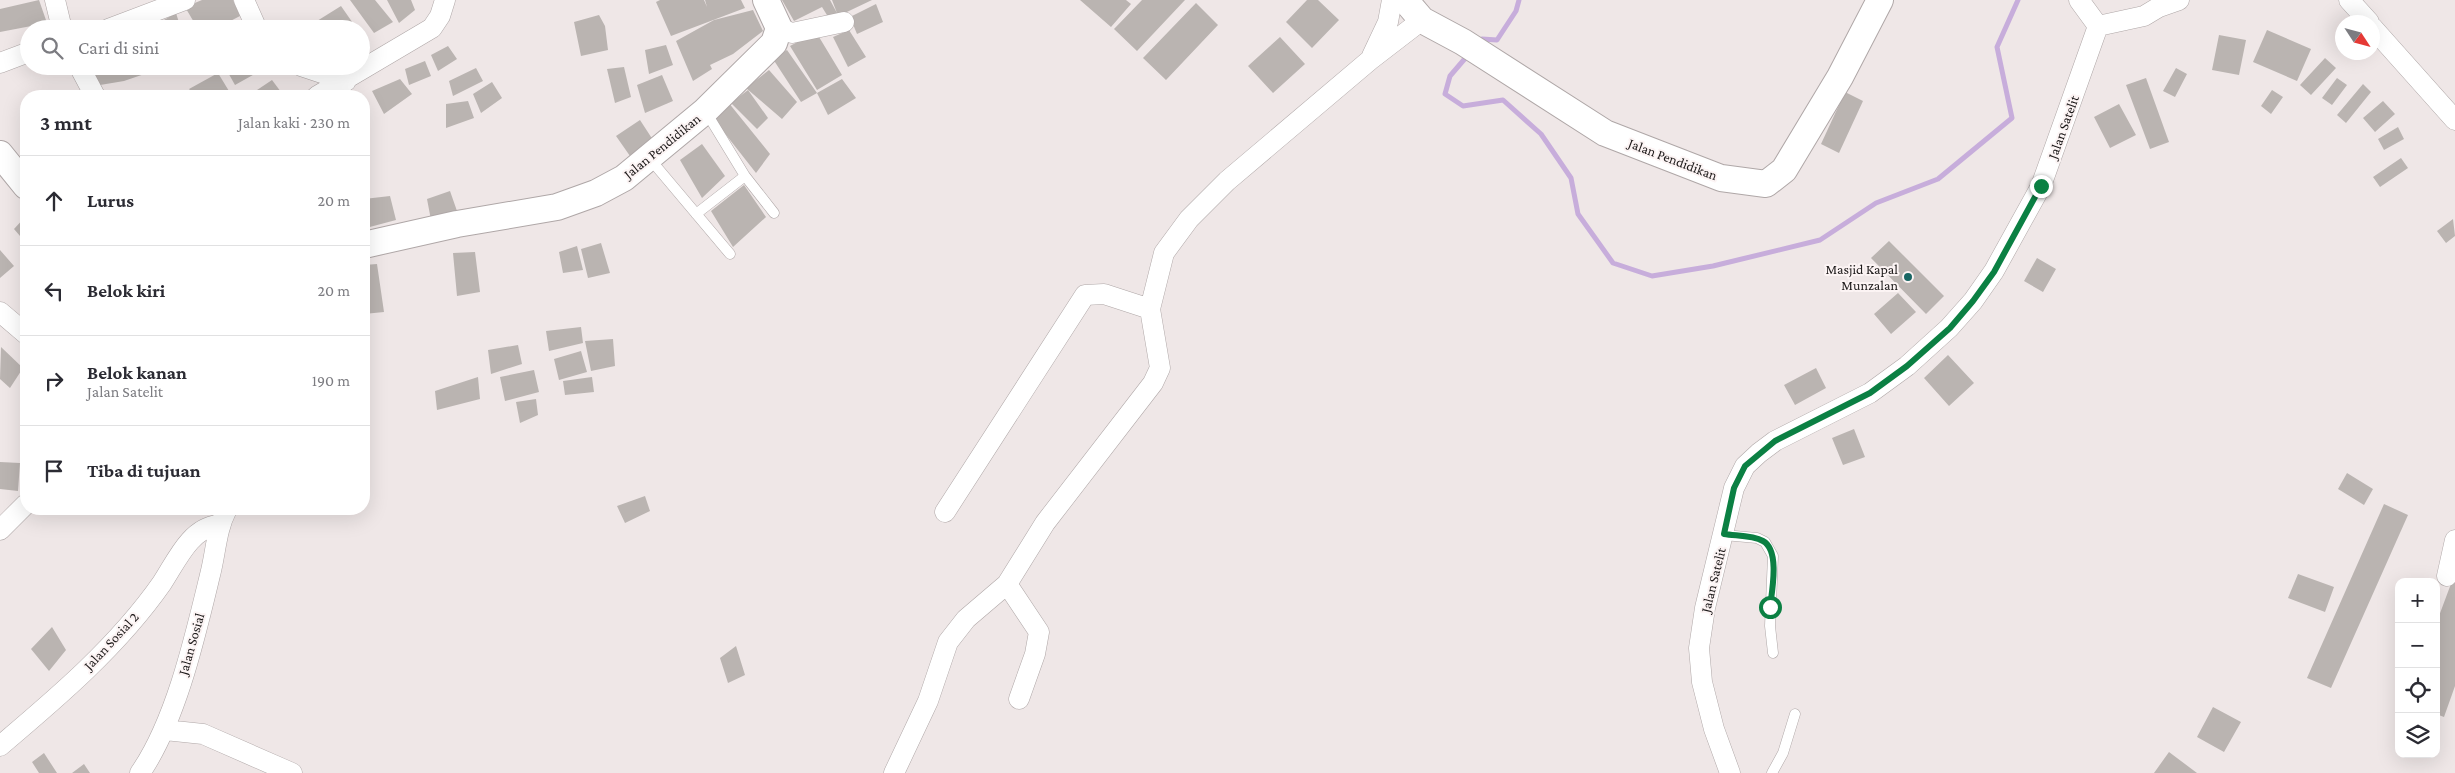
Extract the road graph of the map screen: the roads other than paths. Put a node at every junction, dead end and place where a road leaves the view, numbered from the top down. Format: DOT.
graph roads {
  1 [pos="55,0"];
  2 [pos="185,0"];
  3 [pos="244,0"];
  4 [pos="445,0"];
  5 [pos="766,0"];
  6 [pos="1392,0"];
  7 [pos="1405,0"];
  8 [pos="1880,0"];
  9 [pos="2079,0"];
  10 [pos="2180,0"];
  11 [pos="2349,0"];
  12 [pos="2363,15"];
  13 [pos="60,20"];
  14 [pos="132,20"];
  15 [pos="253,20"];
  16 [pos="1422,20"];
  17 [pos="844,22"];
  18 [pos="2098,26"];
  19 [pos="779,28"];
  20 [pos="2380,36"];
  21 [pos="20,55"];
  22 [pos="1370,60"];
  23 [pos="0,63"];
  24 [pos="370,66"];
  25 [pos="84,75"];
  26 [pos="328,75"];
  27 [pos="356,75"];
  28 [pos="346,81"];
  29 [pos="92,90"];
  30 [pos="329,90"];
  31 [pos="705,111"];
  32 [pos="2455,120"];
  33 [pos="0,154"];
  34 [pos="650,159"];
  35 [pos="746,176"];
  36 [pos="20,179"];
  37 [pos="774,213"];
  38 [pos="696,214"];
  39 [pos="370,243"];
  40 [pos="730,254"];
  41 [pos="1150,309"];
  42 [pos="0,312"];
  43 [pos="20,329"];
  44 [pos="20,510"];
  45 [pos="945,512"];
  46 [pos="218,520"];
  47 [pos="0,530"];
  48 [pos="1724,534"];
  49 [pos="2455,540"];
  50 [pos="2447,576"];
  51 [pos="1007,584"];
  52 [pos="1773,653"];
  53 [pos="1019,699"];
  54 [pos="1795,714"];
  55 [pos="165,730"];
  56 [pos="0,746"];
  57 [pos="140,773"];
  58 [pos="292,773"];
  59 [pos="894,773"];
  60 [pos="1730,773"];
  61 [pos="1772,773"];
  1 -- 13 [label="street"];
  2 -- 14 [label="street"];
  3 -- 15 [label="street"];
  4 -- 24 [label="street"];
  5 -- 19 [label="street"];
  6 -- 22 [label="street"];
  7 -- 16 [label="street, Jalan Pendidikan"];
  8 -- 16 [label="street, Jalan Pendidikan"];
  9 -- 18 [label="street"];
  10 -- 18 [label="street"];
  11 -- 12 [label="street"];
  16 -- 22 [label="street"];
  17 -- 19 [label="street"];
  18 -- 48 [label="street, Jalan Satelit"];
  19 -- 31 [label="street, Jalan Pendidikan"];
  20 -- 32 [label="street"];
  21 -- 23 [label="street"];
  22 -- 41 [label="street"];
  25 -- 29 [label="street"];
  26 -- 28 [label="street"];
  27 -- 28 [label="street"];
  28 -- 30 [label="street"];
  31 -- 34 [label="street, Jalan Pendidikan"];
  31 -- 35 [label="lane"];
  33 -- 36 [label="street"];
  34 -- 38 [label="lane"];
  34 -- 39 [label="street, Jalan Pendidikan"];
  35 -- 37 [label="lane"];
  35 -- 38 [label="lane"];
  38 -- 40 [label="lane"];
  41 -- 45 [label="street"];
  41 -- 51 [label="street"];
  42 -- 43 [label="street"];
  44 -- 47 [label="street"];
  46 -- 55 [label="street, Jalan Sosial"];
  46 -- 56 [label="street, Jalan Sosial 2"];
  48 -- 52 [label="lane"];
  48 -- 60 [label="street, Jalan Satelit"];
  49 -- 50 [label="street"];
  51 -- 53 [label="street"];
  51 -- 59 [label="street"];
  54 -- 61 [label="lane"];
  55 -- 57 [label="street, Jalan Sosial"];
  55 -- 58 [label="street"];
}
